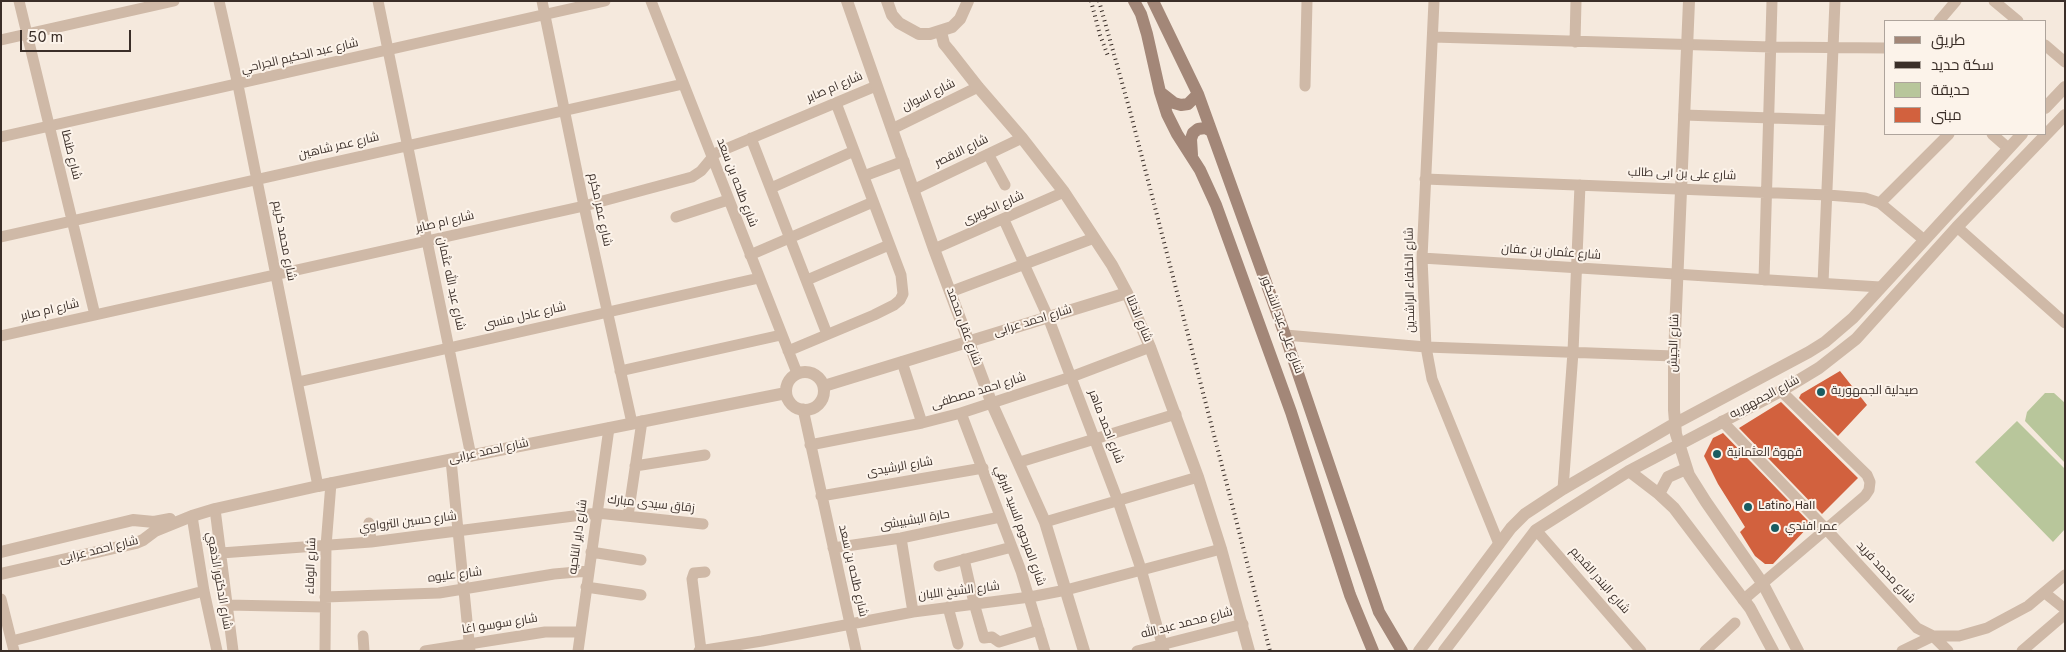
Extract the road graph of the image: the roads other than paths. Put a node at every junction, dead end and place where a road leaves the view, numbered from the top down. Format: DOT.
graph roads {
  1 [pos="19,1"];
  2 [pos="174,1"];
  3 [pos="219,1"];
  4 [pos="378,1"];
  5 [pos="542,1"];
  6 [pos="605,1"];
  7 [pos="651,1"];
  8 [pos="847,1"];
  9 [pos="887,1"];
  10 [pos="968,1"];
  11 [pos="1134,1"];
  12 [pos="1153,1"];
  13 [pos="1307,1"];
  14 [pos="1434,1"];
  15 [pos="1576,1"];
  16 [pos="1689,1"];
  17 [pos="1772,1"];
  18 [pos="1835,1"];
  19 [pos="1956,1"];
  20 [pos="1994,1"];
  21 [pos="545,15"];
  22 [pos="1940,20"];
  23 [pos="2017,20"];
  24 [pos="941,32"];
  25 [pos="27,34"];
  26 [pos="1433,37"];
  27 [pos="1,40"];
  28 [pos="1575,42"];
  29 [pos="1687,44"];
  30 [pos="2046,46"];
  31 [pos="1771,47"];
  32 [pos="1833,47"];
  33 [pos="1884,48"];
  34 [pos="388,51"];
  35 [pos="2065,62"];
  36 [pos="238,84"];
  37 [pos="683,84"];
  38 [pos="876,86"];
  39 [pos="1305,86"];
  40 [pos="978,87"];
  41 [pos="2065,87"];
  42 [pos="1160,92"];
  43 [pos="1198,94"];
  44 [pos="836,102"];
  45 [pos="2046,107"];
  46 [pos="564,111"];
  47 [pos="1684,115"];
  48 [pos="2065,115"];
  49 [pos="1769,118"];
  50 [pos="1830,120"];
  51 [pos="50,127"];
  52 [pos="892,129"];
  53 [pos="1211,131"];
  54 [pos="1948,135"];
  55 [pos="1993,135"];
  56 [pos="2021,135"];
  57 [pos="2046,135"];
  58 [pos="2046,135"];
  59 [pos="1,137"];
  60 [pos="751,138"];
  61 [pos="1022,138"];
  62 [pos="408,146"];
  63 [pos="2008,148"];
  64 [pos="854,152"];
  65 [pos="988,154"];
  66 [pos="712,158"];
  67 [pos="1193,160"];
  68 [pos="904,161"];
  69 [pos="864,176"];
  70 [pos="1426,179"];
  71 [pos="257,180"];
  72 [pos="1005,185"];
  73 [pos="1580,185"];
  74 [pos="771,188"];
  75 [pos="1681,189"];
  76 [pos="914,190"];
  77 [pos="1064,192"];
  78 [pos="1766,192"];
  79 [pos="1828,195"];
  80 [pos="728,200"];
  81 [pos="873,202"];
  82 [pos="1880,203"];
  83 [pos="584,206"];
  84 [pos="676,217"];
  85 [pos="1004,220"];
  86 [pos="72,221"];
  87 [pos="1957,227"];
  88 [pos="1,237"];
  89 [pos="790,238"];
  90 [pos="1094,238"];
  91 [pos="1923,239"];
  92 [pos="427,241"];
  93 [pos="889,245"];
  94 [pos="934,249"];
  95 [pos="750,254"];
  96 [pos="1422,258"];
  97 [pos="1023,265"];
  98 [pos="1576,268"];
  99 [pos="276,275"];
  100 [pos="1678,275"];
  101 [pos="759,278"];
  102 [pos="807,280"];
  103 [pos="1764,280"];
  104 [pos="1823,283"];
  105 [pos="1880,287"];
  106 [pos="950,292"];
  107 [pos="1127,293"];
  108 [pos="607,313"];
  109 [pos="95,315"];
  110 [pos="1048,317"];
  111 [pos="2065,323"];
  112 [pos="781,334"];
  113 [pos="827,334"];
  114 [pos="1,336"];
  115 [pos="1285,336"];
  116 [pos="968,341"];
  117 [pos="1150,347"];
  118 [pos="1426,347"];
  119 [pos="449,348"];
  120 [pos="788,350"];
  121 [pos="1573,352"];
  122 [pos="1674,356"];
  123 [pos="902,362"];
  124 [pos="620,371"];
  125 [pos="798,373"];
  126 [pos="1071,377"];
  127 [pos="298,382"];
  128 [pos="824,386"];
  129 [pos="1781,391"];
  130 [pos="786,393"];
  131 [pos="992,404"];
  132 [pos="802,409"];
  133 [pos="961,413"];
  134 [pos="1176,414"];
  135 [pos="1722,421"];
  136 [pos="637,422"];
  137 [pos="922,423"];
  138 [pos="1674,424"];
  139 [pos="609,428"];
  140 [pos="1095,439"];
  141 [pos="810,445"];
  142 [pos="1678,445"];
  143 [pos="705,455"];
  144 [pos="471,456"];
  145 [pos="451,460"];
  146 [pos="1020,462"];
  147 [pos="635,466"];
  148 [pos="983,468"];
  149 [pos="1686,469"];
  150 [pos="1629,471"];
  151 [pos="1198,478"];
  152 [pos="331,483"];
  153 [pos="318,486"];
  154 [pos="1563,489"];
  155 [pos="1658,494"];
  156 [pos="821,496"];
  157 [pos="1118,501"];
  158 [pos="215,509"];
  159 [pos="597,513"];
  160 [pos="192,516"];
  161 [pos="628,516"];
  162 [pos="1000,516"];
  163 [pos="1045,522"];
  164 [pos="370,524"];
  165 [pos="703,524"];
  166 [pos="1826,529"];
  167 [pos="1536,530"];
  168 [pos="458,531"];
  169 [pos="901,538"];
  170 [pos="371,542"];
  171 [pos="1499,544"];
  172 [pos="326,546"];
  173 [pos="1012,547"];
  174 [pos="833,548"];
  175 [pos="1221,548"];
  176 [pos="1,552"];
  177 [pos="591,552"];
  178 [pos="221,554"];
  179 [pos="964,559"];
  180 [pos="642,560"];
  181 [pos="939,566"];
  182 [pos="1141,569"];
  183 [pos="588,571"];
  184 [pos="705,572"];
  185 [pos="1,574"];
  186 [pos="2065,575"];
  187 [pos="1763,584"];
  188 [pos="586,587"];
  189 [pos="464,590"];
  190 [pos="1066,590"];
  191 [pos="204,591"];
  192 [pos="2045,593"];
  193 [pos="641,594"];
  194 [pos="1030,597"];
  195 [pos="1,599"];
  196 [pos="1743,600"];
  197 [pos="324,602"];
  198 [pos="974,603"];
  199 [pos="227,605"];
  200 [pos="948,607"];
  201 [pos="2065,609"];
  202 [pos="913,612"];
  203 [pos="2065,614"];
  204 [pos="850,623"];
  205 [pos="1735,623"];
  206 [pos="1243,624"];
  207 [pos="1039,630"];
  208 [pos="579,632"];
  209 [pos="363,636"];
  210 [pos="1933,636"];
  211 [pos="958,644"];
  212 [pos="13,646"];
  213 [pos="470,648"];
  214 [pos="1163,648"];
  215 [pos="217,651"];
  216 [pos="233,651"];
  217 [pos="325,651"];
  218 [pos="364,651"];
  219 [pos="425,651"];
  220 [pos="578,651"];
  221 [pos="700,651"];
  222 [pos="856,651"];
  223 [pos="1045,651"];
  224 [pos="1084,651"];
  225 [pos="1137,651"];
  226 [pos="1249,651"];
  227 [pos="1373,651"];
  228 [pos="1402,651"];
  229 [pos="1419,651"];
  230 [pos="1444,651"];
  231 [pos="1641,651"];
  232 [pos="1705,651"];
  233 [pos="1773,651"];
  234 [pos="1798,651"];
  235 [pos="1902,651"];
  236 [pos="1948,651"];
  237 [pos="2022,651"];
  1 -- 25 [label="street, شارع طنطا"];
  2 -- 25 [label="street"];
  3 -- 36 [label="street, شارع محمد كريم"];
  4 -- 34 [label="street, شارع عبد الله عثمان"];
  5 -- 21 [label="street, شارع عمر مكرم"];
  6 -- 21 [label="street, شارع عبد الحكيم الجراحي"];
  7 -- 37 [label="street, شارع طلحه بن سعد"];
  8 -- 38 [label="street, شارع عقل محمد"];
  9 -- 24 [label="street"];
  10 -- 24 [label="street"];
  11 -- 42 [label="main road, شارع على عبد الشكور"];
  12 -- 43 [label="main road, شارع على عبد الشكور"];
  13 -- 39 [label="street"];
  14 -- 26 [label="street, شارع الخلفاء الراشدين"];
  15 -- 28 [label="street"];
  16 -- 29 [label="street, شارع الجيش"];
  17 -- 31 [label="street"];
  18 -- 32 [label="street"];
  19 -- 22 [label="street"];
  20 -- 23 [label="street"];
  21 -- 34 [label="street, شارع عبد الحكيم الجراحي"];
  21 -- 46 [label="street, شارع عمر مكرم"];
  24 -- 40 [label="street, شارع الدلتا"];
  25 -- 27 [label="street"];
  25 -- 51 [label="street, شارع طنطا"];
  26 -- 28 [label="street"];
  26 -- 70 [label="street, شارع الخلفاء الراشدين"];
  28 -- 29 [label="street"];
  29 -- 31 [label="street"];
  29 -- 47 [label="street, شارع الجيش"];
  30 -- 35 [label="street"];
  31 -- 32 [label="street"];
  31 -- 49 [label="street"];
  32 -- 33 [label="street"];
  32 -- 50 [label="street"];
  34 -- 36 [label="street, شارع عبد الحكيم الجراحي"];
  34 -- 62 [label="street, شارع عبد الله عثمان"];
  36 -- 51 [label="street, شارع عبد الحكيم الجراحي"];
  36 -- 71 [label="street, شارع محمد كريم"];
  37 -- 46 [label="street, شارع عمر شاهين"];
  37 -- 66 [label="street, شارع طلحه بن سعد"];
  38 -- 44 [label="street, شارع ام صابر"];
  38 -- 52 [label="street, شارع عقل محمد"];
  40 -- 52 [label="street, شارع اسوان"];
  40 -- 61 [label="street, شارع الدلتا"];
  41 -- 45 [label="street"];
  42 -- 43 [label="main road"];
  42 -- 67 [label="main road, شارع على عبد الشكور"];
  43 -- 53 [label="main road, شارع على عبد الشكور"];
  44 -- 60 [label="street, شارع ام صابر"];
  44 -- 64 [label="street"];
  46 -- 62 [label="street, شارع عمر شاهين"];
  46 -- 83 [label="street, شارع عمر مكرم"];
  47 -- 49 [label="street"];
  47 -- 75 [label="street, شارع الجيش"];
  48 -- 58 [label="street, شارع الجمهوريه"];
  49 -- 50 [label="street"];
  49 -- 78 [label="street"];
  50 -- 79 [label="street"];
  51 -- 59 [label="street, شارع عبد الحكيم الجراحي"];
  51 -- 86 [label="street, شارع طنطا"];
  52 -- 68 [label="street, شارع عقل محمد"];
  53 -- 67 [label="main road"];
  53 -- 115 [label="main road, شارع على عبد الشكور"];
  54 -- 82 [label="street"];
  55 -- 63 [label="street"];
  56 -- 63 [label="street, شارع الجمهوريه"];
  57 -- 87 [label="street, شارع الجمهوريه"];
  60 -- 66 [label="street, شارع ام صابر"];
  60 -- 74 [label="street"];
  61 -- 65 [label="street, شارع الاقصر"];
  61 -- 77 [label="street, شارع الدلتا"];
  62 -- 71 [label="street, شارع عمر شاهين"];
  62 -- 92 [label="street, شارع عبد الله عثمان"];
  63 -- 91 [label="street, شارع الجمهوريه"];
  64 -- 69 [label="street"];
  64 -- 74 [label="street"];
  65 -- 72 [label="street"];
  65 -- 76 [label="street, شارع الاقصر"];
  66 -- 80 [label="street, شارع طلحه بن سعد"];
  66 -- 83 [label="street, شارع ام صابر"];
  67 -- 227 [label="main road, شارع على عبد الشكور"];
  68 -- 69 [label="street"];
  68 -- 76 [label="street, شارع عقل محمد"];
  69 -- 81 [label="street"];
  70 -- 73 [label="street, شارع على بن ابى طالب"];
  70 -- 96 [label="street, شارع الخلفاء الراشدين"];
  71 -- 86 [label="street, شارع عمر شاهين"];
  71 -- 99 [label="street, شارع محمد كريم"];
  73 -- 75 [label="street, شارع على بن ابى طالب"];
  73 -- 98 [label="street"];
  74 -- 89 [label="street"];
  75 -- 78 [label="street, شارع على بن ابى طالب"];
  75 -- 100 [label="street, شارع الجيش"];
  76 -- 94 [label="street, شارع عقل محمد"];
  77 -- 85 [label="street, شارع الكوبرى"];
  77 -- 90 [label="street, شارع الدلتا"];
  78 -- 79 [label="street, شارع على بن ابى طالب"];
  78 -- 103 [label="street"];
  79 -- 82 [label="street, شارع على بن ابى طالب"];
  79 -- 104 [label="street"];
  80 -- 84 [label="street"];
  80 -- 95 [label="street, شارع طلحه بن سعد"];
  81 -- 89 [label="street"];
  81 -- 93 [label="street"];
  82 -- 91 [label="street, شارع على بن ابى طالب"];
  83 -- 92 [label="street, شارع ام صابر"];
  83 -- 108 [label="street, شارع عمر مكرم"];
  85 -- 94 [label="street, شارع الكوبرى"];
  85 -- 97 [label="street, شارع احمد ماهر"];
  86 -- 88 [label="street, شارع عمر شاهين"];
  86 -- 109 [label="street, شارع طنطا"];
  87 -- 111 [label="street"];
  87 -- 129 [label="street, شارع الجمهوريه"];
  89 -- 95 [label="street"];
  89 -- 102 [label="street"];
  90 -- 97 [label="street"];
  90 -- 107 [label="street, شارع الدلتا"];
  91 -- 105 [label="street, شارع الجمهوريه"];
  92 -- 99 [label="street, شارع ام صابر"];
  92 -- 119 [label="street, شارع عبد الله عثمان"];
  93 -- 102 [label="street"];
  93 -- 113 [label="street"];
  94 -- 106 [label="street, شارع عقل محمد"];
  95 -- 101 [label="street, شارع طلحه بن سعد"];
  96 -- 98 [label="street, شارع عثمان بن عفان"];
  96 -- 118 [label="street, شارع الخلفاء الراشدين"];
  97 -- 106 [label="street"];
  97 -- 110 [label="street, شارع احمد ماهر"];
  98 -- 100 [label="street, شارع عثمان بن عفان"];
  98 -- 121 [label="street"];
  99 -- 109 [label="street, شارع ام صابر"];
  99 -- 127 [label="street, شارع محمد كريم"];
  100 -- 103 [label="street, شارع عثمان بن عفان"];
  100 -- 122 [label="street, شارع الجيش"];
  101 -- 108 [label="street, شارع عادل منسى"];
  101 -- 112 [label="street, شارع طلحه بن سعد"];
  102 -- 113 [label="street"];
  103 -- 104 [label="street, شارع عثمان بن عفان"];
  104 -- 105 [label="street, شارع عثمان بن عفان"];
  105 -- 138 [label="street, شارع الجمهوريه"];
  106 -- 116 [label="street, شارع عقل محمد"];
  107 -- 110 [label="street, شارع احمد عرابى"];
  107 -- 117 [label="street, شارع الدلتا"];
  108 -- 119 [label="street, شارع عادل منسى"];
  108 -- 124 [label="street, شارع عمر مكرم"];
  109 -- 114 [label="street, شارع ام صابر"];
  110 -- 116 [label="street, شارع احمد عرابى"];
  110 -- 126 [label="street, شارع احمد ماهر"];
  112 -- 120 [label="street, شارع طلحه بن سعد"];
  112 -- 124 [label="street"];
  113 -- 120 [label="street"];
  115 -- 118 [label="street"];
  115 -- 228 [label="main road, شارع على عبد الشكور"];
  116 -- 123 [label="street, شارع احمد عرابى"];
  116 -- 131 [label="street, شارع عقل محمد"];
  117 -- 126 [label="street, شارع احمد مصطفى"];
  117 -- 134 [label="street, شارع الدلتا"];
  118 -- 121 [label="street"];
  118 -- 171 [label="street, شارع الخلفاء الراشدين"];
  119 -- 127 [label="street, شارع عادل منسى"];
  119 -- 144 [label="street, شارع عبد الله عثمان"];
  120 -- 125 [label="street, شارع طلحه بن سعد"];
  121 -- 122 [label="street"];
  121 -- 154 [label="street"];
  122 -- 138 [label="street, شارع الجيش"];
  123 -- 128 [label="street, شارع احمد عرابى"];
  123 -- 137 [label="street"];
  124 -- 136 [label="street, شارع عمر مكرم"];
  125 -- 128 [label="street"];
  125 -- 130 [label="street"];
  126 -- 131 [label="street, شارع احمد مصطفى"];
  126 -- 140 [label="street, شارع احمد ماهر"];
  127 -- 153 [label="street, شارع محمد كريم"];
  128 -- 132 [label="street"];
  129 -- 135 [label="street, شارع الجمهوريه"];
  129 -- 166 [label="street"];
  130 -- 132 [label="street"];
  130 -- 136 [label="street, شارع احمد عرابى"];
  131 -- 133 [label="street, شارع احمد مصطفى"];
  131 -- 146 [label="street, شارع عقل محمد"];
  132 -- 141 [label="street, شارع طلحه بن سعد"];
  133 -- 137 [label="street, شارع احمد مصطفى"];
  133 -- 148 [label="street, شارع المرحوم السيد البرقي"];
  134 -- 140 [label="street"];
  134 -- 151 [label="street, شارع الدلتا"];
  135 -- 142 [label="street, شارع الجمهوريه"];
  135 -- 166 [label="street, شارع محمد فريد"];
  136 -- 139 [label="street, شارع احمد عرابى"];
  136 -- 147 [label="street"];
  137 -- 141 [label="street, شارع احمد مصطفى"];
  138 -- 142 [label="street, شارع الجيش"];
  138 -- 154 [label="street, شارع الجمهوريه"];
  139 -- 144 [label="street, شارع احمد عرابى"];
  139 -- 159 [label="street, شارع داير الناحيه"];
  140 -- 146 [label="street"];
  140 -- 157 [label="street, شارع احمد ماهر"];
  141 -- 156 [label="street, شارع طلحه بن سعد"];
  142 -- 149 [label="street, شارع الجيش"];
  142 -- 150 [label="street, شارع الجمهوريه"];
  143 -- 147 [label="street"];
  144 -- 145 [label="street, شارع احمد عرابى"];
  145 -- 152 [label="street, شارع احمد عرابى"];
  145 -- 168 [label="street"];
  146 -- 163 [label="street, شارع عقل محمد"];
  147 -- 161 [label="street"];
  148 -- 156 [label="street, شارع الرشيدى"];
  148 -- 162 [label="street, شارع المرحوم السيد البرقي"];
  149 -- 155 [label="street"];
  149 -- 187 [label="street, شارع الجيش"];
  150 -- 155 [label="street"];
  150 -- 167 [label="street, شارع الجمهوريه"];
  151 -- 157 [label="street"];
  151 -- 175 [label="street, شارع الدلتا"];
  152 -- 153 [label="street, شارع احمد عرابى"];
  152 -- 172 [label="street, شارع الوفاء"];
  153 -- 158 [label="street, شارع احمد عرابى"];
  154 -- 171 [label="street, شارع الجمهوريه"];
  155 -- 196 [label="street"];
  156 -- 174 [label="street, شارع طلحه بن سعد"];
  157 -- 163 [label="street"];
  157 -- 182 [label="street, شارع احمد ماهر"];
  158 -- 160 [label="street, شارع احمد عرابى"];
  158 -- 178 [label="street"];
  159 -- 161 [label="street, زقاق سيدى مبارك"];
  159 -- 168 [label="street, شارع حسين الترواوي"];
  159 -- 177 [label="street, شارع داير الناحيه"];
  160 -- 176 [label="street, شارع احمد عرابى"];
  160 -- 185 [label="street, شارع احمد عرابى"];
  160 -- 191 [label="street, شارع الدكتور الذهبي"];
  161 -- 165 [label="street, زقاق سيدى مبارك"];
  162 -- 169 [label="street, حارة البشبيشى"];
  162 -- 173 [label="street, شارع المرحوم السيد البرقي"];
  163 -- 190 [label="street, شارع عقل محمد"];
  164 -- 170 [label="street"];
  166 -- 187 [label="street"];
  166 -- 210 [label="street, شارع محمد فريد"];
  167 -- 230 [label="street, شارع الجمهوريه"];
  167 -- 231 [label="street, شارع البندر القديم"];
  168 -- 170 [label="street, شارع حسين الترواوي"];
  168 -- 189 [label="street"];
  169 -- 174 [label="street, حارة البشبيشى"];
  169 -- 202 [label="street"];
  170 -- 172 [label="street, شارع حسين الترواوي"];
  171 -- 229 [label="street, شارع الجمهوريه"];
  172 -- 178 [label="street, شارع حسين الترواوي"];
  172 -- 197 [label="street, شارع الوفاء"];
  173 -- 179 [label="street"];
  173 -- 194 [label="street, شارع المرحوم السيد البرقي"];
  174 -- 204 [label="street, شارع طلحه بن سعد"];
  175 -- 182 [label="street, شارع الشيخ اللبان"];
  175 -- 206 [label="street, شارع الدلتا"];
  177 -- 180 [label="street"];
  177 -- 183 [label="street, شارع داير الناحيه"];
  178 -- 199 [label="street"];
  179 -- 181 [label="street"];
  179 -- 198 [label="street"];
  182 -- 190 [label="street, شارع الشيخ اللبان"];
  182 -- 214 [label="street, شارع احمد ماهر"];
  183 -- 188 [label="street, شارع داير الناحيه"];
  183 -- 189 [label="street, شارع عليوه"];
  184 -- 221 [label="street"];
  186 -- 192 [label="street"];
  187 -- 196 [label="street"];
  187 -- 234 [label="street, شارع الجيش"];
  188 -- 193 [label="street"];
  188 -- 208 [label="street, شارع داير الناحيه"];
  189 -- 197 [label="street, شارع عليوه"];
  189 -- 213 [label="street"];
  190 -- 194 [label="street, شارع الشيخ اللبان"];
  190 -- 224 [label="street, شارع عقل محمد"];
  191 -- 212 [label="street"];
  191 -- 215 [label="street, شارع الدكتور الذهبي"];
  192 -- 201 [label="street"];
  192 -- 210 [label="street"];
  194 -- 198 [label="street, شارع الشيخ اللبان"];
  194 -- 207 [label="street, شارع المرحوم السيد البرقي"];
  195 -- 212 [label="street"];
  196 -- 233 [label="street"];
  197 -- 199 [label="street, شارع عليوه"];
  197 -- 217 [label="street, شارع الوفاء"];
  198 -- 200 [label="street, شارع الشيخ اللبان"];
  198 -- 207 [label="street"];
  199 -- 216 [label="street"];
  200 -- 202 [label="street, شارع الشيخ اللبان"];
  200 -- 211 [label="street"];
  202 -- 204 [label="street, شارع الشيخ اللبان"];
  203 -- 237 [label="street"];
  204 -- 221 [label="street, شارع الشيخ اللبان"];
  204 -- 222 [label="street, شارع طلحه بن سعد"];
  205 -- 232 [label="street"];
  206 -- 214 [label="street, شارع محمد عبد الله"];
  206 -- 226 [label="street, شارع الدلتا"];
  207 -- 223 [label="street, شارع المرحوم السيد البرقي"];
  208 -- 213 [label="street, شارع سوسو اغا"];
  208 -- 220 [label="street, شارع داير الناحيه"];
  209 -- 218 [label="street"];
  210 -- 235 [label="street"];
  210 -- 236 [label="street, شارع محمد فريد"];
  213 -- 219 [label="street, شارع سوسو اغا"];
  214 -- 225 [label="street, شارع محمد عبد الله"];
}
